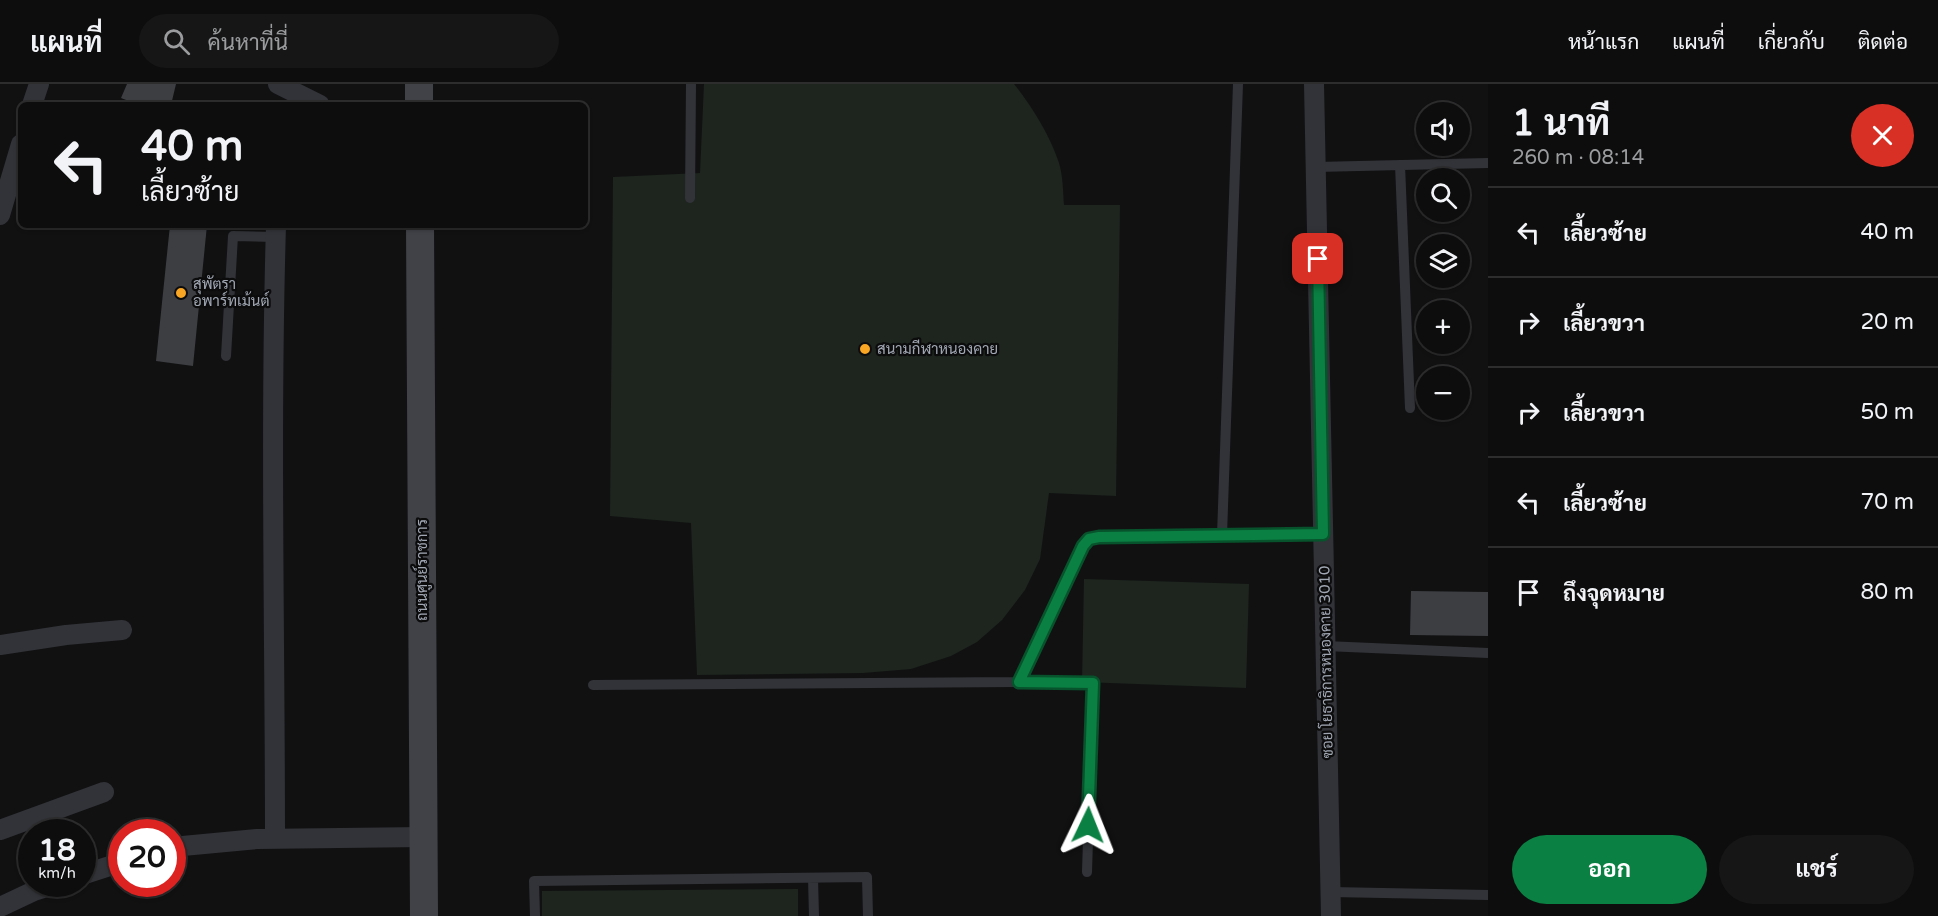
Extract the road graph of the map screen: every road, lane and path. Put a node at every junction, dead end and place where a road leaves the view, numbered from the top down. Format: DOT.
graph roads {
  1 [pos="39,84"];
  2 [pos="419,84"];
  3 [pos="691,84"];
  4 [pos="1238,84"];
  5 [pos="1314,84"];
  6 [pos="281,92"];
  7 [pos="33,102"];
  8 [pos="311,102"];
  9 [pos="419,102"];
  10 [pos="18,154"];
  11 [pos="1488,164"];
  12 [pos="1400,165"];
  13 [pos="1316,167"];
  14 [pos="690,198"];
  15 [pos="0,216"];
  16 [pos="420,228"];
  17 [pos="275,231"];
  18 [pos="226,356"];
  19 [pos="1410,408"];
  20 [pos="1323,534"];
  21 [pos="1222,535"];
  22 [pos="122,630"];
  23 [pos="0,645"];
  24 [pos="1325,646"];
  25 [pos="1488,653"];
  26 [pos="1019,682"];
  27 [pos="593,685"];
  28 [pos="104,792"];
  29 [pos="0,830"];
  30 [pos="424,837"];
  31 [pos="275,839"];
  32 [pos="186,844"];
  33 [pos="1087,872"];
  34 [pos="813,878"];
  35 [pos="1331,892"];
  36 [pos="1488,895"];
  37 [pos="21,897"];
  38 [pos="0,907"];
  39 [pos="424,916"];
  40 [pos="535,916"];
  41 [pos="814,916"];
  42 [pos="868,916"];
  43 [pos="1331,916"];
  1 -- 7 [label="street"];
  2 -- 9 [label="street"];
  3 -- 14 [label="lane"];
  4 -- 21 [label="lane"];
  5 -- 13 [label="street, ซอย โยธาธิการหนองคาย 3010"];
  6 -- 8 [label="street"];
  10 -- 15 [label="street"];
  11 -- 12 [label="lane"];
  12 -- 13 [label="lane"];
  12 -- 19 [label="lane"];
  13 -- 20 [label="street, ซอย โยธาธิการหนองคาย 3010"];
  16 -- 30 [label="street, ถนนศูนย์ราชการ"];
  17 -- 18 [label="lane"];
  17 -- 31 [label="street"];
  20 -- 21 [label="lane"];
  20 -- 24 [label="street, ซอย โยธาธิการหนองคาย 3010"];
  21 -- 26 [label="lane"];
  22 -- 23 [label="street"];
  24 -- 25 [label="lane"];
  24 -- 35 [label="street, ซอย โยธาธิการหนองคาย 3010"];
  26 -- 27 [label="lane"];
  26 -- 33 [label="lane"];
  28 -- 29 [label="street"];
  30 -- 31 [label="street"];
  30 -- 39 [label="street, ถนนศูนย์ราชการ"];
  31 -- 32 [label="street"];
  34 -- 40 [label="lane"];
  34 -- 41 [label="lane"];
  34 -- 42 [label="lane"];
  35 -- 36 [label="lane"];
  35 -- 43 [label="street, ซอย โยธาธิการหนองคาย 3010"];
  37 -- 38 [label="street"];
}
